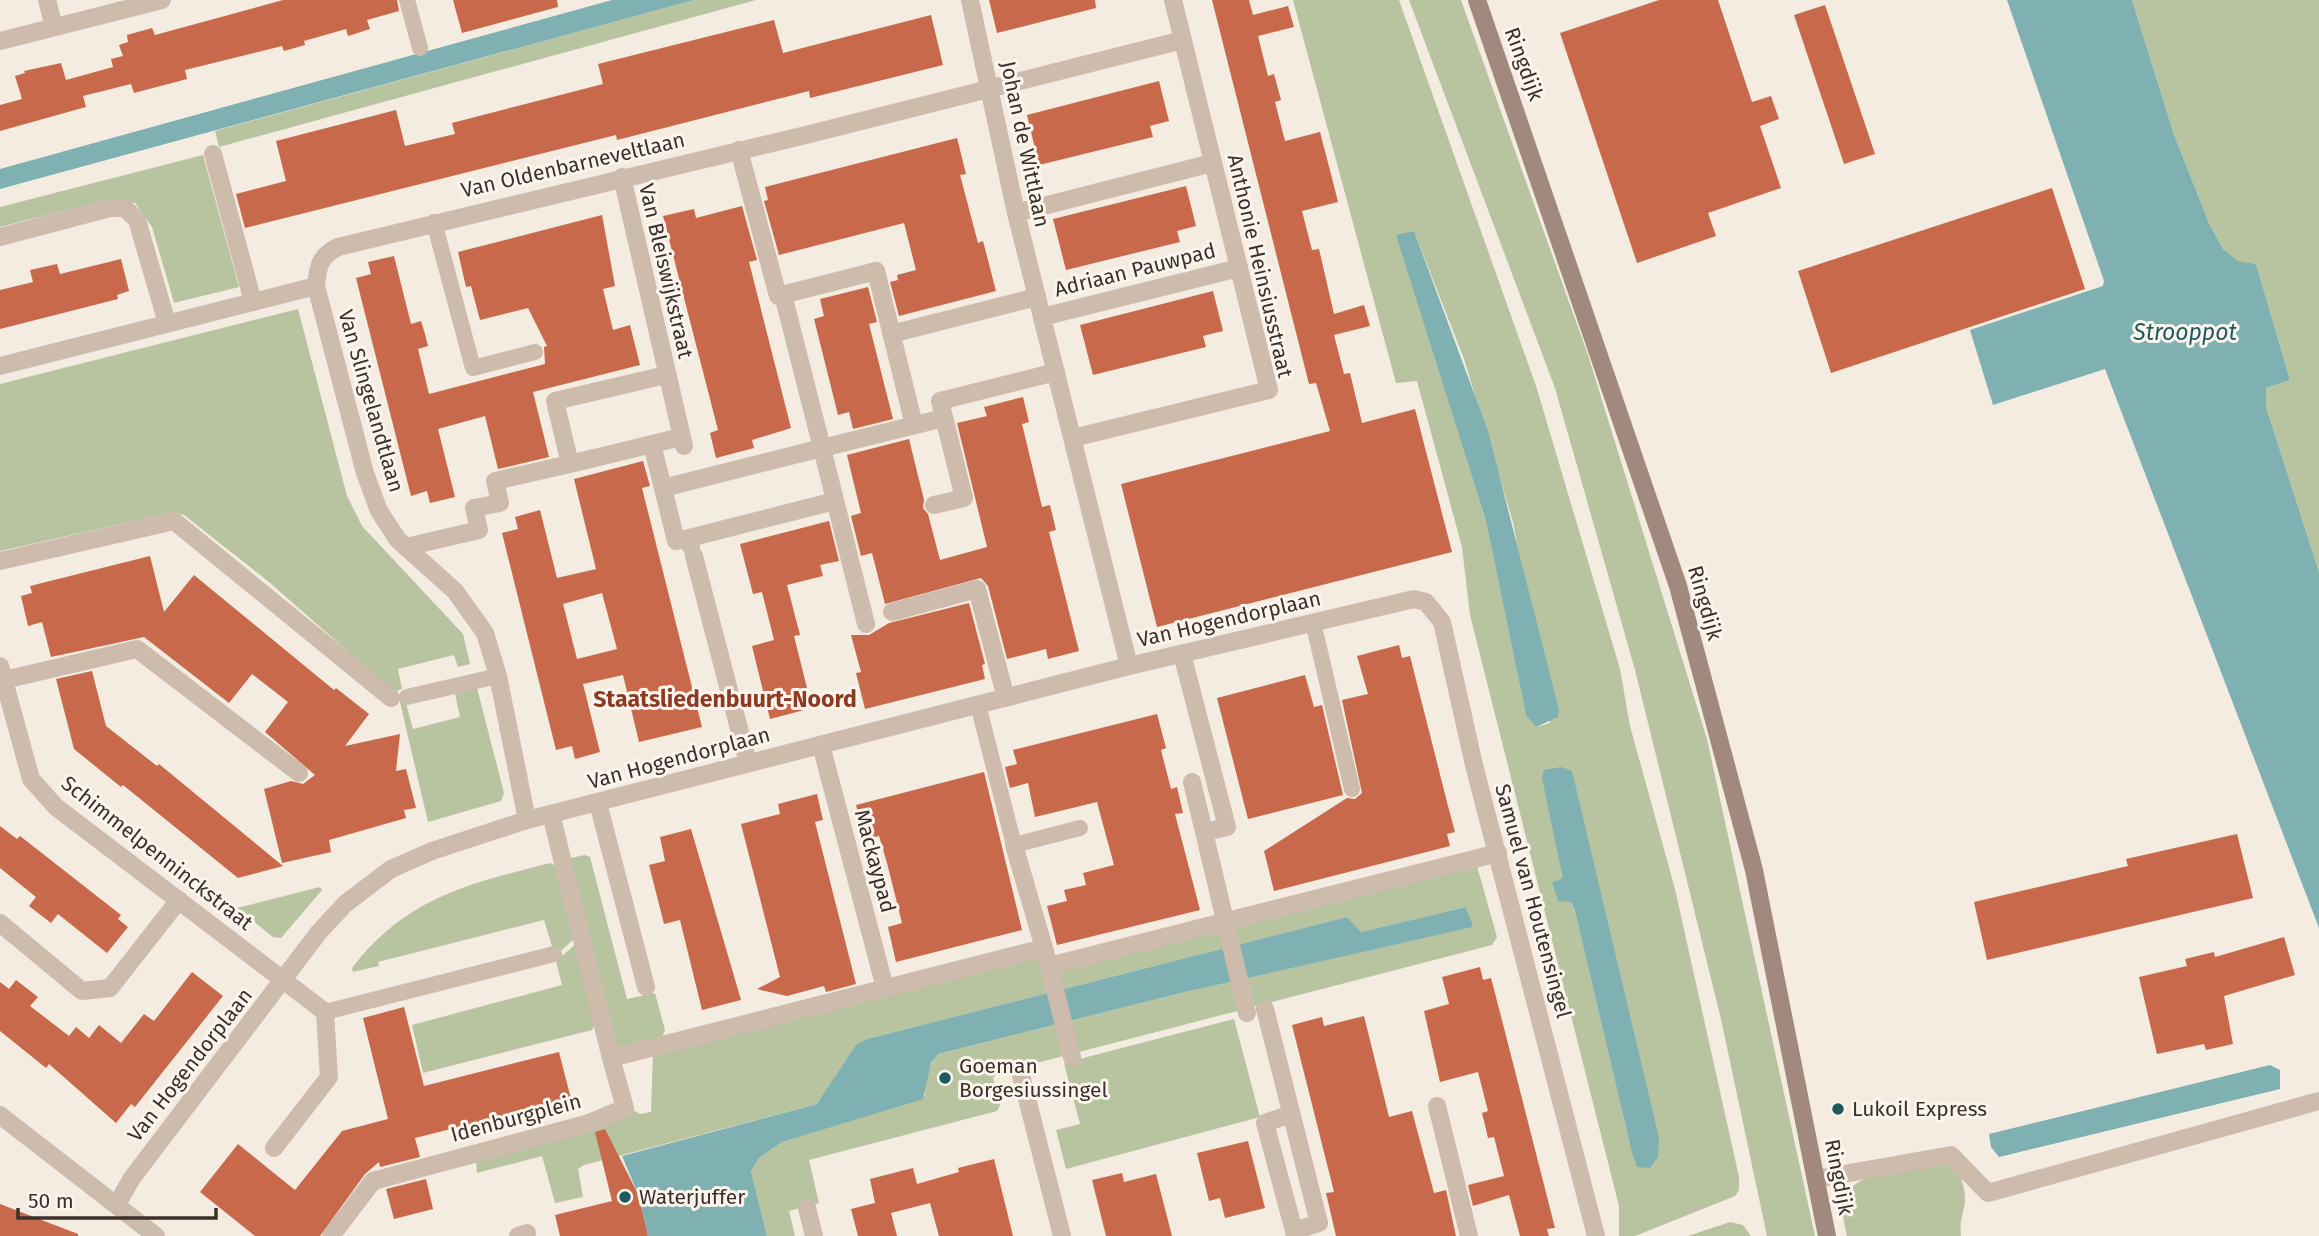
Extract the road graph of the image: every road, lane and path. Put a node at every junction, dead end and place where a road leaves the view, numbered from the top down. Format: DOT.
graph roads {
  1 [pos="47,0"];
  2 [pos="161,0"];
  3 [pos="407,0"];
  4 [pos="970,0"];
  5 [pos="1172,0"];
  6 [pos="1477,0"];
  7 [pos="54,27"];
  8 [pos="1183,40"];
  9 [pos="0,41"];
  10 [pos="420,48"];
  11 [pos="989,89"];
  12 [pos="739,150"];
  13 [pos="213,154"];
  14 [pos="1212,163"];
  15 [pos="622,177"];
  16 [pos="1016,213"];
  17 [pos="434,222"];
  18 [pos="0,237"];
  19 [pos="1239,268"];
  20 [pos="316,286"];
  21 [pos="783,295"];
  22 [pos="1037,298"];
  23 [pos="253,302"];
  24 [pos="1042,317"];
  25 [pos="167,323"];
  26 [pos="891,334"];
  27 [pos="535,352"];
  28 [pos="0,366"];
  29 [pos="1056,372"];
  30 [pos="666,375"];
  31 [pos="944,418"];
  32 [pos="914,425"];
  33 [pos="1073,438"];
  34 [pos="652,444"];
  35 [pos="822,448"];
  36 [pos="570,464"];
  37 [pos="663,488"];
  38 [pos="835,501"];
  39 [pos="934,505"];
  40 [pos="689,538"];
  41 [pos="407,547"];
  42 [pos="0,561"];
  43 [pos="1405,600"];
  44 [pos="892,612"];
  45 [pos="1313,622"];
  46 [pos="866,624"];
  47 [pos="1181,654"];
  48 [pos="1129,666"];
  49 [pos="2,673"];
  50 [pos="498,676"];
  51 [pos="399,697"];
  52 [pos="1006,698"];
  53 [pos="978,705"];
  54 [pos="821,745"];
  55 [pos="748,763"];
  56 [pos="299,773"];
  57 [pos="1192,782"];
  58 [pos="1352,789"];
  59 [pos="598,803"];
  60 [pos="551,814"];
  61 [pos="527,820"];
  62 [pos="1080,828"];
  63 [pos="1204,832"];
  64 [pos="1014,845"];
  65 [pos="1499,853"];
  66 [pos="179,900"];
  67 [pos="1224,921"];
  68 [pos="0,923"];
  69 [pos="1044,948"];
  70 [pos="554,954"];
  71 [pos="1049,966"];
  72 [pos="284,982"];
  73 [pos="646,987"];
  74 [pos="885,988"];
  75 [pos="1265,1009"];
  76 [pos="325,1012"];
  77 [pos="1247,1013"];
  78 [pos="1072,1057"];
  79 [pos="611,1058"];
  80 [pos="1020,1071"];
  81 [pos="2319,1101"];
  82 [pos="1437,1106"];
  83 [pos="1291,1114"];
  84 [pos="0,1115"];
  85 [pos="274,1148"];
  86 [pos="1816,1179"];
  87 [pos="117,1203"];
  88 [pos="807,1208"];
  89 [pos="150,1234"];
  90 [pos="1295,1234"];
  91 [pos="331,1236"];
  92 [pos="814,1236"];
  93 [pos="1062,1236"];
  94 [pos="1468,1236"];
  95 [pos="1596,1236"];
  96 [pos="1827,1236"];
  1 -- 7 [label="street"];
  2 -- 7 [label="street"];
  3 -- 10 [label="lane"];
  4 -- 11 [label="street, Johan de Wittlaan"];
  5 -- 8 [label="street, Anthonie Heinsiusstraat"];
  6 -- 86 [label="main road, Ringdijk"];
  7 -- 9 [label="street"];
  8 -- 11 [label="street, Van Oldenbarneveltlaan"];
  8 -- 14 [label="street, Anthonie Heinsiusstraat"];
  11 -- 12 [label="street, Van Oldenbarneveltlaan"];
  11 -- 16 [label="street, Johan de Wittlaan"];
  12 -- 15 [label="street, Van Oldenbarneveltlaan"];
  12 -- 21 [label="street"];
  13 -- 23 [label="street"];
  14 -- 16 [label="street"];
  14 -- 19 [label="street, Anthonie Heinsiusstraat"];
  15 -- 17 [label="street, Van Oldenbarneveltlaan"];
  15 -- 30 [label="street, Van Bleiswijkstraat"];
  16 -- 22 [label="street, Johan de Wittlaan"];
  17 -- 20 [label="street, Van Oldenbarneveltlaan"];
  17 -- 27 [label="lane"];
  18 -- 25 [label="street"];
  19 -- 24 [label="street, Adriaan Pauwpad"];
  19 -- 33 [label="street, Anthonie Heinsiusstraat"];
  20 -- 23 [label="street"];
  20 -- 41 [label="street, Van Slingelandtlaan"];
  21 -- 26 [label="street"];
  21 -- 35 [label="street"];
  22 -- 24 [label="street, Johan de Wittlaan"];
  22 -- 26 [label="street"];
  23 -- 25 [label="street"];
  24 -- 29 [label="street, Johan de Wittlaan"];
  25 -- 28 [label="street"];
  26 -- 32 [label="street"];
  29 -- 31 [label="street"];
  29 -- 33 [label="street, Johan de Wittlaan"];
  30 -- 34 [label="street, Van Bleiswijkstraat"];
  30 -- 36 [label="street, Van Bleiswijkstraat"];
  31 -- 32 [label="street"];
  31 -- 39 [label="street"];
  32 -- 35 [label="street"];
  33 -- 48 [label="street, Johan de Wittlaan"];
  34 -- 36 [label="street, Van Bleiswijkstraat"];
  34 -- 37 [label="street"];
  35 -- 37 [label="street"];
  35 -- 38 [label="street"];
  36 -- 41 [label="street"];
  37 -- 40 [label="street"];
  38 -- 40 [label="street"];
  38 -- 46 [label="street"];
  40 -- 55 [label="street"];
  41 -- 50 [label="street, Van Slingelandtlaan"];
  42 -- 51 [label="street"];
  43 -- 45 [label="street, Van Hogendorplaan"];
  43 -- 65 [label="street, Samuel van Houtensingel"];
  44 -- 52 [label="street"];
  45 -- 47 [label="street, Van Hogendorplaan"];
  45 -- 58 [label="lane"];
  47 -- 48 [label="street, Van Hogendorplaan"];
  47 -- 63 [label="street"];
  48 -- 52 [label="street, Van Hogendorplaan"];
  49 -- 56 [label="street"];
  49 -- 66 [label="street, Schimmelpenninckstraat"];
  50 -- 51 [label="lane"];
  50 -- 61 [label="street, Van Slingelandtlaan"];
  52 -- 53 [label="street, Van Hogendorplaan"];
  53 -- 54 [label="street, Van Hogendorplaan"];
  53 -- 64 [label="lane"];
  54 -- 55 [label="street, Van Hogendorplaan"];
  54 -- 74 [label="street, Mackaypad"];
  55 -- 59 [label="street, Van Hogendorplaan"];
  57 -- 63 [label="street"];
  59 -- 60 [label="street, Van Hogendorplaan"];
  59 -- 73 [label="street"];
  60 -- 61 [label="street, Van Hogendorplaan"];
  60 -- 79 [label="street"];
  61 -- 72 [label="street, Van Hogendorplaan"];
  62 -- 64 [label="lane"];
  63 -- 67 [label="street"];
  64 -- 69 [label="street"];
  65 -- 67 [label="street"];
  65 -- 95 [label="street, Samuel van Houtensingel"];
  66 -- 68 [label="street"];
  66 -- 72 [label="street, Schimmelpenninckstraat"];
  67 -- 71 [label="street"];
  67 -- 77 [label="street"];
  69 -- 71 [label="street"];
  69 -- 74 [label="street"];
  70 -- 76 [label="lane"];
  71 -- 78 [label="street"];
  72 -- 76 [label="street"];
  72 -- 87 [label="street, Van Hogendorplaan"];
  74 -- 79 [label="street"];
  75 -- 83 [label="street"];
  76 -- 85 [label="street"];
  79 -- 91 [label="street, Idenburgplein"];
  80 -- 93 [label="street"];
  81 -- 86 [label="street"];
  82 -- 94 [label="street"];
  83 -- 90 [label="street"];
  83 -- 90 [label="street"];
  84 -- 87 [label="street"];
  86 -- 96 [label="main road, Ringdijk"];
  87 -- 89 [label="street"];
  88 -- 92 [label="street"];
}
